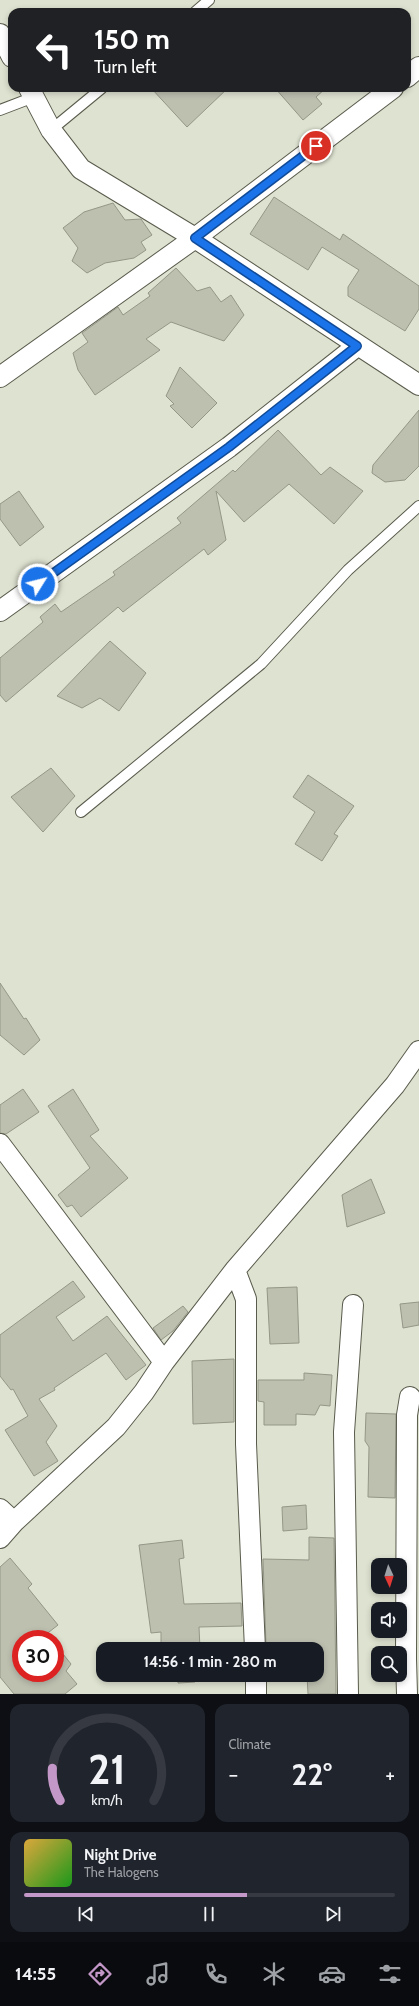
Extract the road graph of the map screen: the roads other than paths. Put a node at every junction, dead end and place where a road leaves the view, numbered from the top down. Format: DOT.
graph roads {
  1 [pos="209,0"];
  2 [pos="200,8"];
  3 [pos="0,34"];
  4 [pos="8,49"];
  5 [pos="419,67"];
  6 [pos="411,74"];
  7 [pos="97,92"];
  8 [pos="388,92"];
  9 [pos="31,93"];
  10 [pos="0,110"];
  11 [pos="51,130"];
  12 [pos="195,238"];
  13 [pos="357,346"];
  14 [pos="0,377"];
  15 [pos="419,385"];
  16 [pos="419,506"];
  17 [pos="0,611"];
  18 [pos="81,812"];
  19 [pos="419,1051"];
  20 [pos="0,1144"];
  21 [pos="235,1270"];
  22 [pos="352,1305"];
  23 [pos="164,1362"];
  24 [pos="410,1397"];
  25 [pos="7,1516"];
  26 [pos="0,1538"];
  27 [pos="255,1642"];
  28 [pos="256,1682"];
  29 [pos="256,1694"];
  30 [pos="348,1694"];
  31 [pos="407,1694"];
  1 -- 2 [label="lane"];
  3 -- 4 [label="street"];
  5 -- 6 [label="street"];
  7 -- 11 [label="lane"];
  8 -- 12 [label="street"];
  9 -- 10 [label="lane"];
  9 -- 11 [label="street"];
  11 -- 12 [label="street"];
  12 -- 13 [label="street"];
  12 -- 14 [label="street"];
  13 -- 15 [label="street"];
  13 -- 17 [label="street"];
  16 -- 18 [label="lane"];
  19 -- 21 [label="street"];
  20 -- 23 [label="street"];
  21 -- 23 [label="street"];
  21 -- 27 [label="street"];
  22 -- 30 [label="street"];
  23 -- 25 [label="street"];
  24 -- 31 [label="street"];
  25 -- 26 [label="street"];
  28 -- 29 [label="street"];
}
